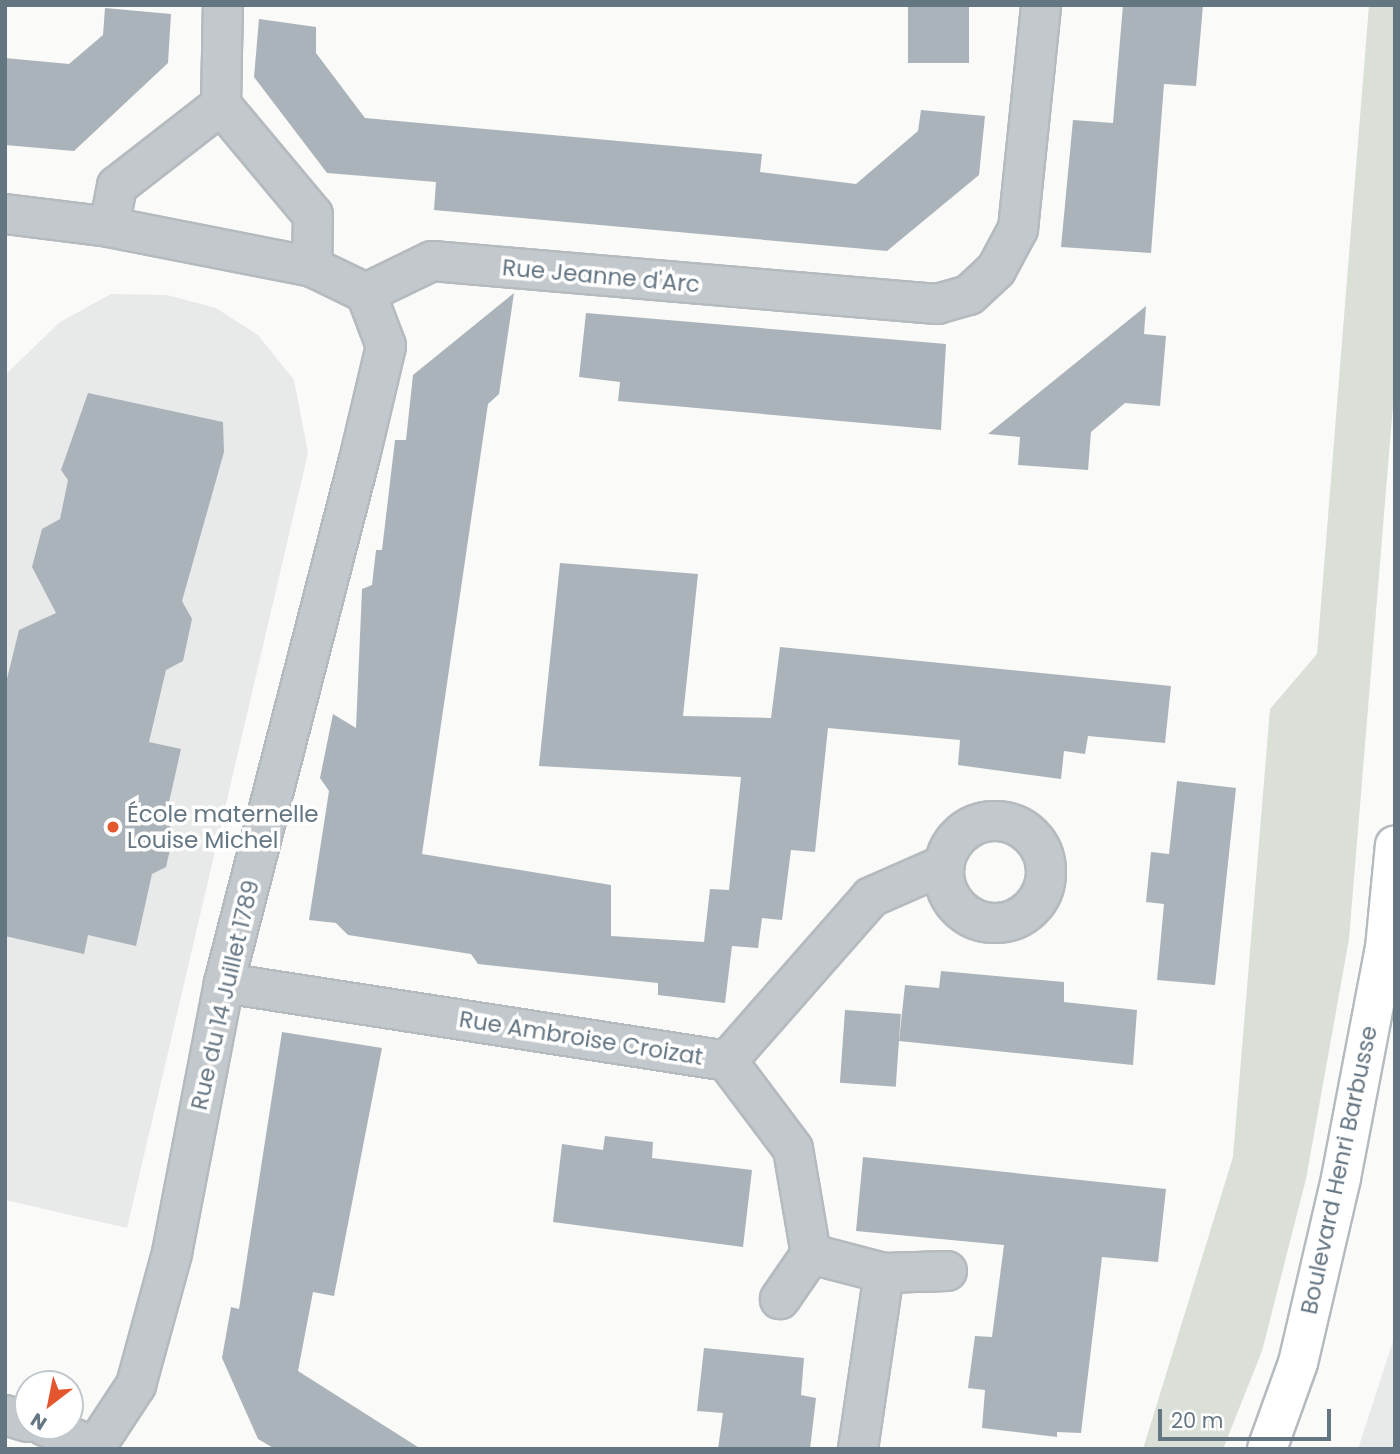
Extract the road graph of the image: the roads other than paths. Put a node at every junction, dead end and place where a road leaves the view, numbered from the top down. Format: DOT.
graph roads {
  1 [pos="223,5"];
  2 [pos="1041,5"];
  3 [pos="221,105"];
  4 [pos="6,218"];
  5 [pos="108,227"];
  6 [pos="312,267"];
  7 [pos="366,293"];
  8 [pos="1395,845"];
  9 [pos="944,865"];
  10 [pos="224,983"];
  11 [pos="727,1060"];
  12 [pos="811,1254"];
  13 [pos="947,1270"];
  14 [pos="884,1273"];
  15 [pos="780,1298"];
  16 [pos="77,1440"];
  17 [pos="96,1448"];
  18 [pos="858,1449"];
  19 [pos="1267,1449"];
  1 -- 3 [label="street"];
  2 -- 7 [label="street, Rue Jeanne d'Arc"];
  3 -- 5 [label="street"];
  3 -- 6 [label="street"];
  4 -- 5 [label="street"];
  5 -- 6 [label="street"];
  6 -- 7 [label="street"];
  7 -- 10 [label="street, Rue du 14 Juillet 1789"];
  8 -- 19 [label="main road, Boulevard Henri Barbusse"];
  9 -- 11 [label="street, Rue Ambroise Croizat"];
  10 -- 11 [label="street, Rue Ambroise Croizat"];
  10 -- 17 [label="street, Rue du 14 Juillet 1789"];
  11 -- 12 [label="street"];
  12 -- 14 [label="street"];
  12 -- 15 [label="street"];
  13 -- 14 [label="street"];
  14 -- 18 [label="street"];
  16 -- 17 [label="street"];
}
